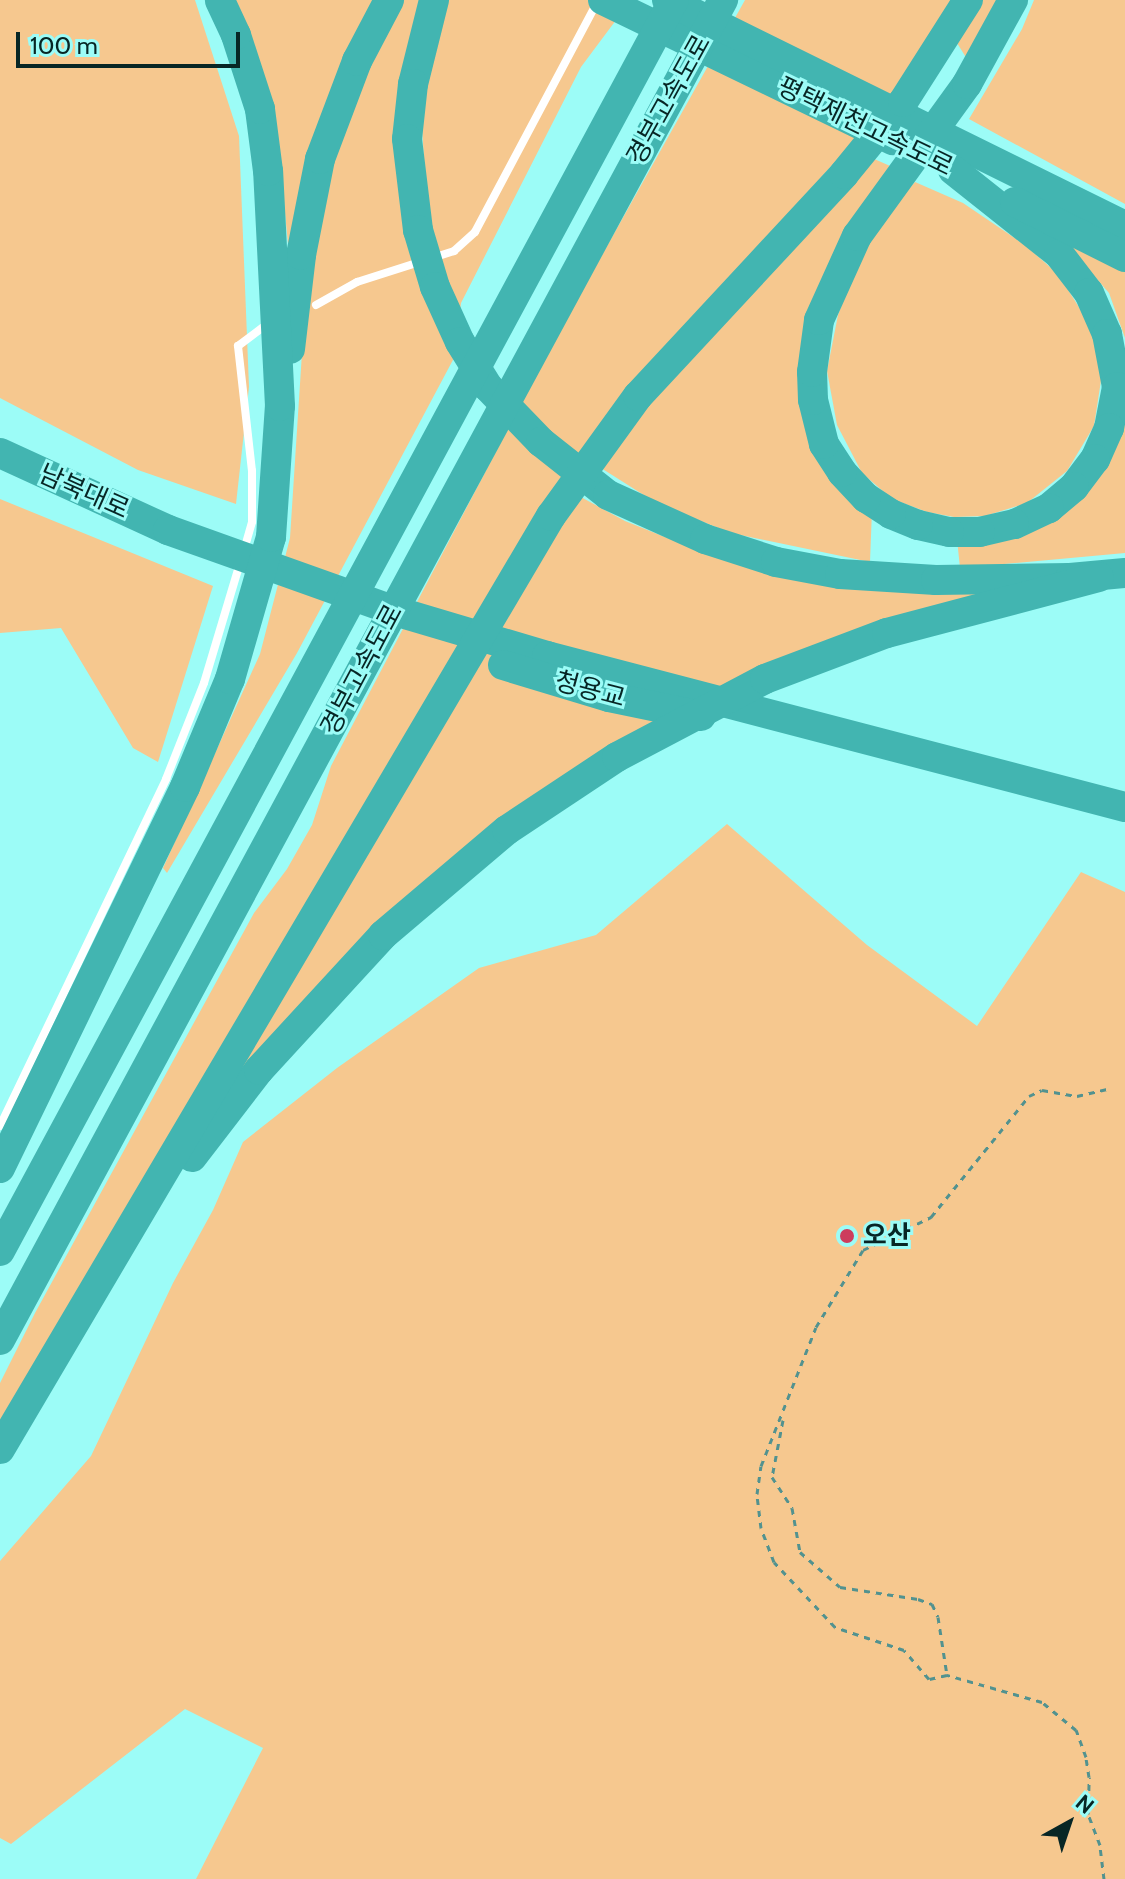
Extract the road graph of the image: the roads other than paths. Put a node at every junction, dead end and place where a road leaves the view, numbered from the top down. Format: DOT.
graph roads {
  1 [pos="220,0"];
  2 [pos="389,0"];
  3 [pos="434,0"];
  4 [pos="601,0"];
  5 [pos="667,0"];
  6 [pos="674,0"];
  7 [pos="723,0"];
  8 [pos="968,0"];
  9 [pos="1013,0"];
  10 [pos="959,158"];
  11 [pos="1125,226"];
  12 [pos="1125,257"];
  13 [pos="316,305"];
  14 [pos="265,326"];
  15 [pos="280,406"];
  16 [pos="0,453"];
  17 [pos="0,473"];
  18 [pos="164,537"];
  19 [pos="1112,575"];
  20 [pos="1032,792"];
  21 [pos="1125,807"];
  22 [pos="1125,825"];
  23 [pos="0,1126"];
  24 [pos="0,1168"];
  25 [pos="0,1251"];
  26 [pos="0,1340"];
  27 [pos="64,1343"];
  28 [pos="0,1449"];
  1 -- 15 [label="highway"];
  2 -- 15 [label="highway"];
  3 -- 19 [label="highway"];
  4 -- 10 [label="highway, 평택제천고속도로"];
  4 -- 13 [label="lane"];
  5 -- 10 [label="highway, 평택제천고속도로"];
  6 -- 25 [label="highway, 경부고속도로"];
  7 -- 26 [label="highway, 경부고속도로"];
  8 -- 27 [label="highway"];
  9 -- 10 [label="highway"];
  10 -- 11 [label="highway, 평택제천고속도로"];
  10 -- 12 [label="highway, 평택제천고속도로"];
  14 -- 23 [label="lane"];
  15 -- 24 [label="highway"];
  16 -- 18 [label="highway, 남북대로"];
  17 -- 18 [label="highway, 남북대로"];
  18 -- 20 [label="highway, 청용교"];
  19 -- 27 [label="highway"];
  20 -- 21 [label="highway"];
  20 -- 22 [label="highway"];
  27 -- 28 [label="highway"];
}
